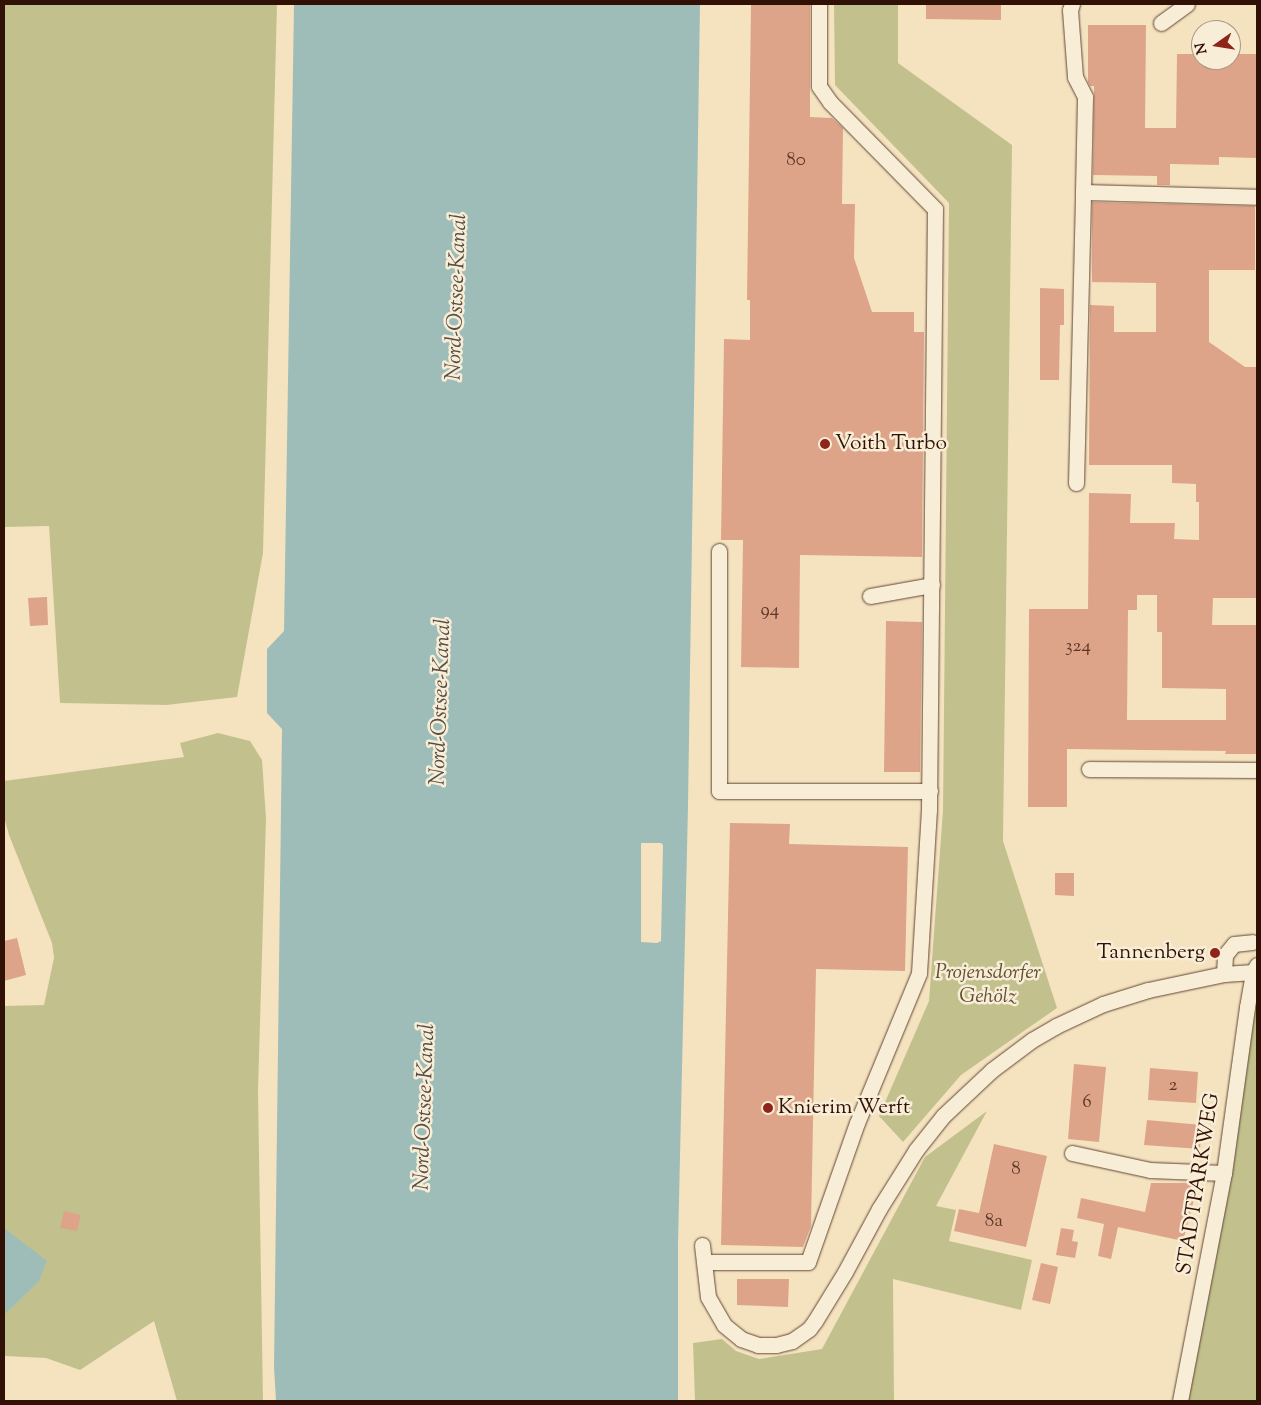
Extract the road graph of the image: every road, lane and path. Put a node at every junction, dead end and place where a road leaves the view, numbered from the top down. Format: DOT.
graph roads {
  1 [pos="819,4"];
  2 [pos="1072,4"];
  3 [pos="1187,4"];
  4 [pos="1161,23"];
  5 [pos="1083,192"];
  6 [pos="1257,196"];
  7 [pos="1076,483"];
  8 [pos="720,551"];
  9 [pos="932,585"];
  10 [pos="870,596"];
  11 [pos="1089,769"];
  12 [pos="1257,770"];
  13 [pos="930,791"];
  14 [pos="1252,942"];
  15 [pos="1255,969"];
  16 [pos="1224,974"];
  17 [pos="1072,1153"];
  18 [pos="1224,1173"];
  19 [pos="1180,1401"];
  1 -- 9 [label="street"];
  2 -- 5 [label="street"];
  3 -- 4 [label="street"];
  5 -- 6 [label="street"];
  5 -- 7 [label="street"];
  8 -- 13 [label="street"];
  9 -- 10 [label="street"];
  9 -- 13 [label="street"];
  11 -- 12 [label="street"];
  13 -- 16 [label="street"];
  14 -- 16 [label="street"];
  15 -- 16 [label="street"];
  15 -- 18 [label="street, STADTPARKWEG"];
  17 -- 18 [label="street"];
  18 -- 19 [label="street, STADTPARKWEG"];
}
